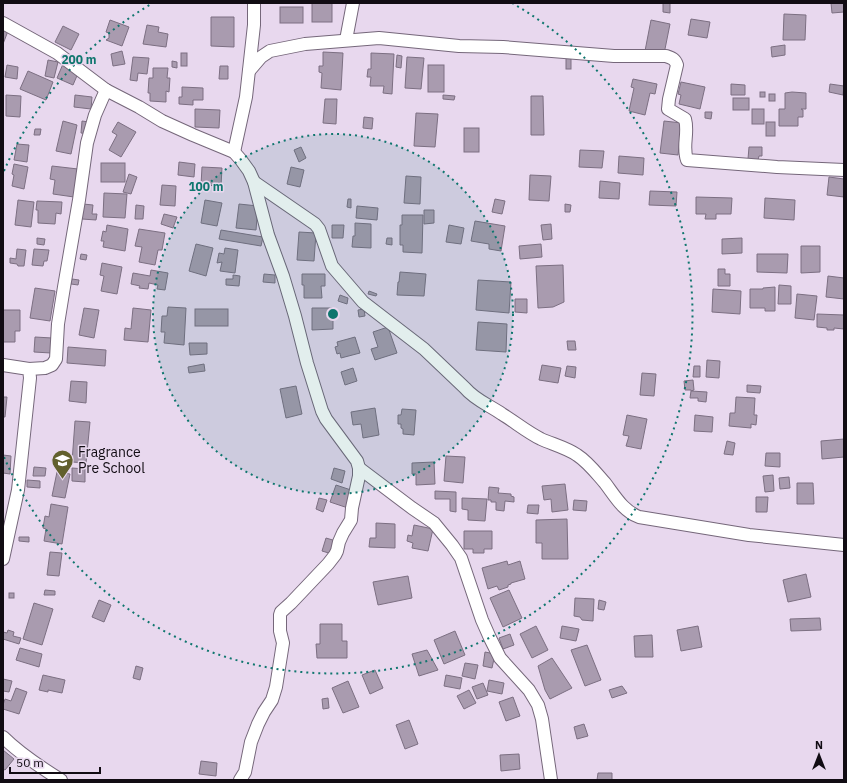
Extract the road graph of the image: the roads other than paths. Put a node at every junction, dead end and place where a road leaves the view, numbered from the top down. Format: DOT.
graph roads {
  1 [pos="254,3"];
  2 [pos="353,3"];
  3 [pos="3,23"];
  4 [pos="346,40"];
  5 [pos="249,72"];
  6 [pos="106,90"];
  7 [pos="234,152"];
  8 [pos="844,170"];
  9 [pos="254,182"];
  10 [pos="3,365"];
  11 [pos="29,369"];
  12 [pos="359,468"];
  13 [pos="844,545"];
  14 [pos="3,559"];
  15 [pos="3,737"];
  16 [pos="61,780"];
  17 [pos="240,780"];
  18 [pos="551,780"];
  1 -- 5 [label="street"];
  2 -- 4 [label="street"];
  3 -- 6 [label="street"];
  4 -- 5 [label="street"];
  4 -- 8 [label="street"];
  5 -- 7 [label="street"];
  6 -- 7 [label="street"];
  6 -- 11 [label="street"];
  7 -- 9 [label="street"];
  9 -- 12 [label="street"];
  9 -- 13 [label="street"];
  10 -- 11 [label="street"];
  11 -- 14 [label="street"];
  12 -- 17 [label="street"];
  12 -- 18 [label="street"];
  15 -- 16 [label="street"];
}
